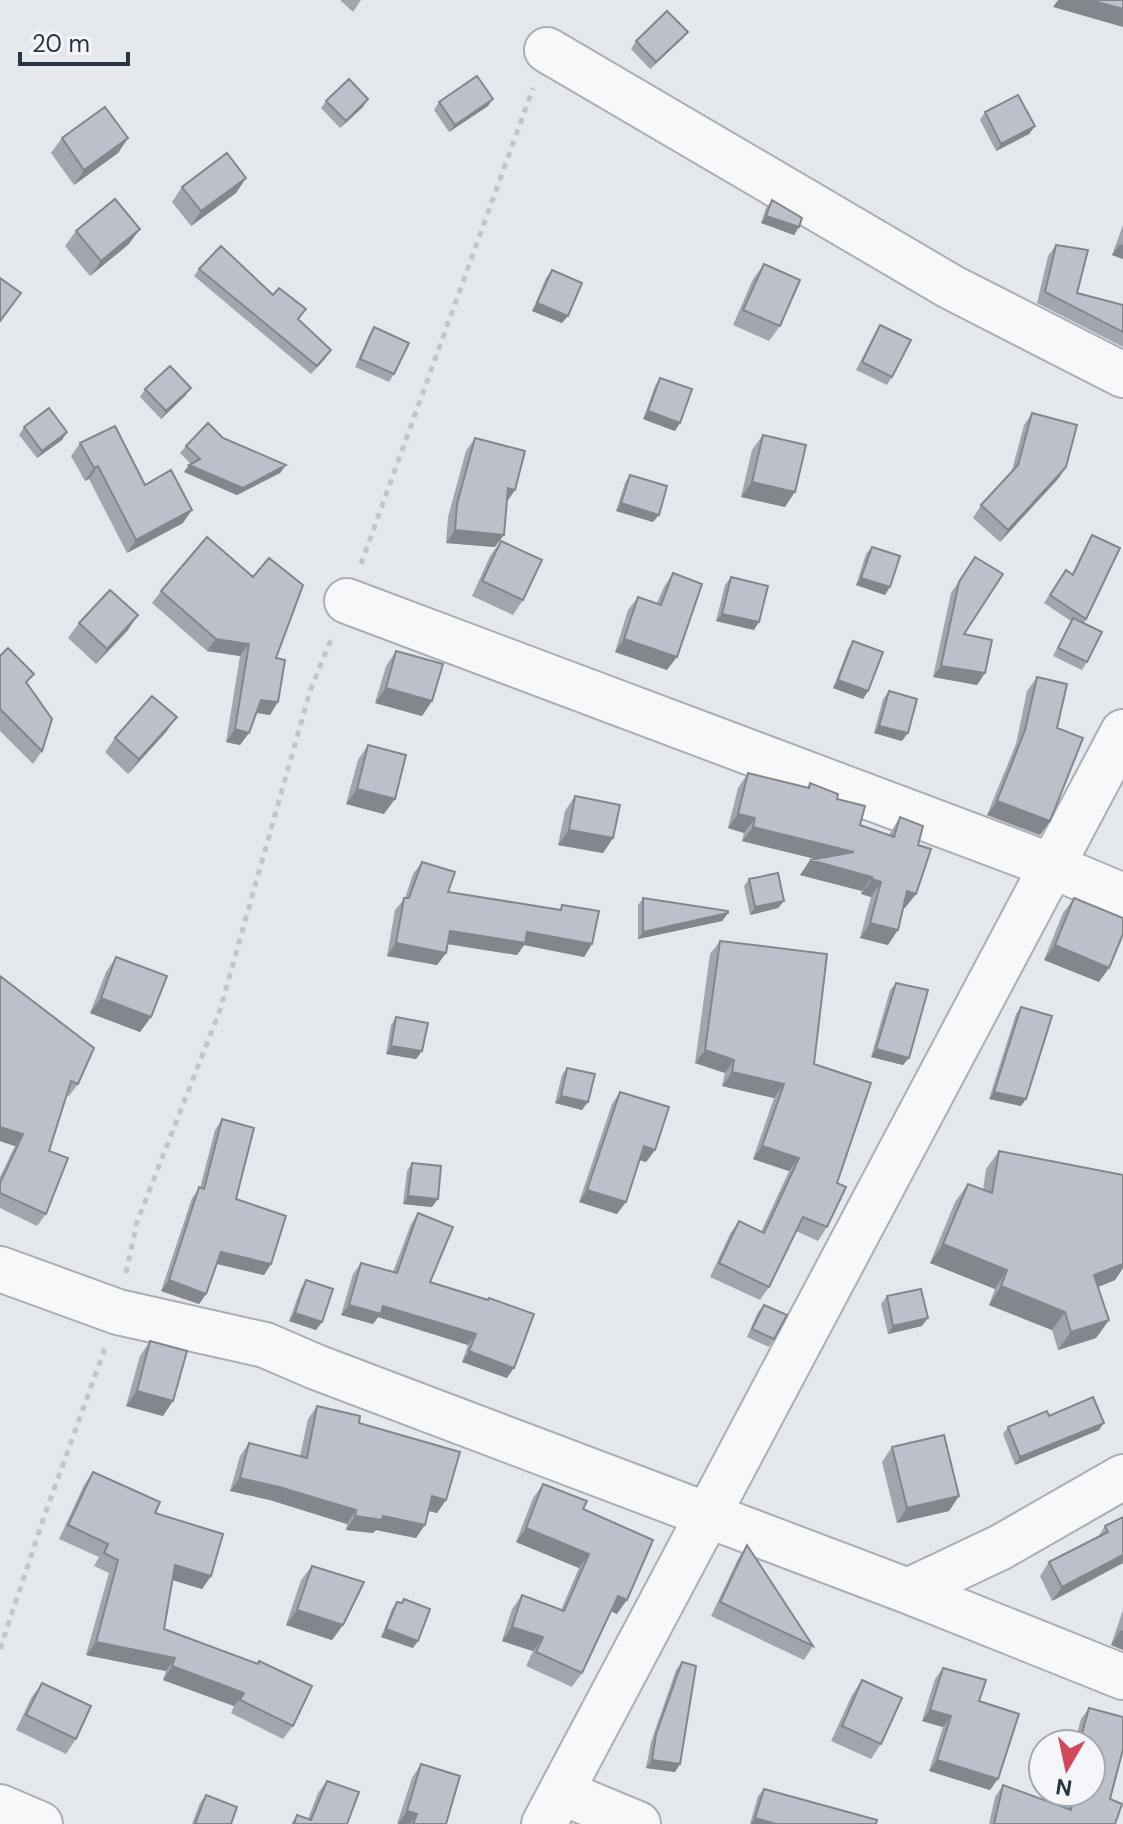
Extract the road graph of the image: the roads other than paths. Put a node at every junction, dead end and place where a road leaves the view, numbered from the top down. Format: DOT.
graph roads {
  1 [pos="547,50"];
  2 [pos="1123,375"];
  3 [pos="347,601"];
  4 [pos="1123,732"];
  5 [pos="1052,866"];
  6 [pos="1123,896"];
  7 [pos="0,1269"];
  8 [pos="1123,1477"];
  9 [pos="707,1516"];
  10 [pos="908,1591"];
  11 [pos="1123,1677"];
  12 [pos="0,1807"];
  13 [pos="552,1808"];
  14 [pos="40,1824"];
  15 [pos="638,1824"];
  1 -- 2 [label="street"];
  3 -- 5 [label="street"];
  4 -- 5 [label="street"];
  5 -- 6 [label="street"];
  5 -- 9 [label="street"];
  7 -- 9 [label="street"];
  8 -- 10 [label="street"];
  9 -- 10 [label="street"];
  9 -- 13 [label="street"];
  10 -- 11 [label="street"];
  12 -- 14 [label="street"];
  13 -- 15 [label="street"];
}
